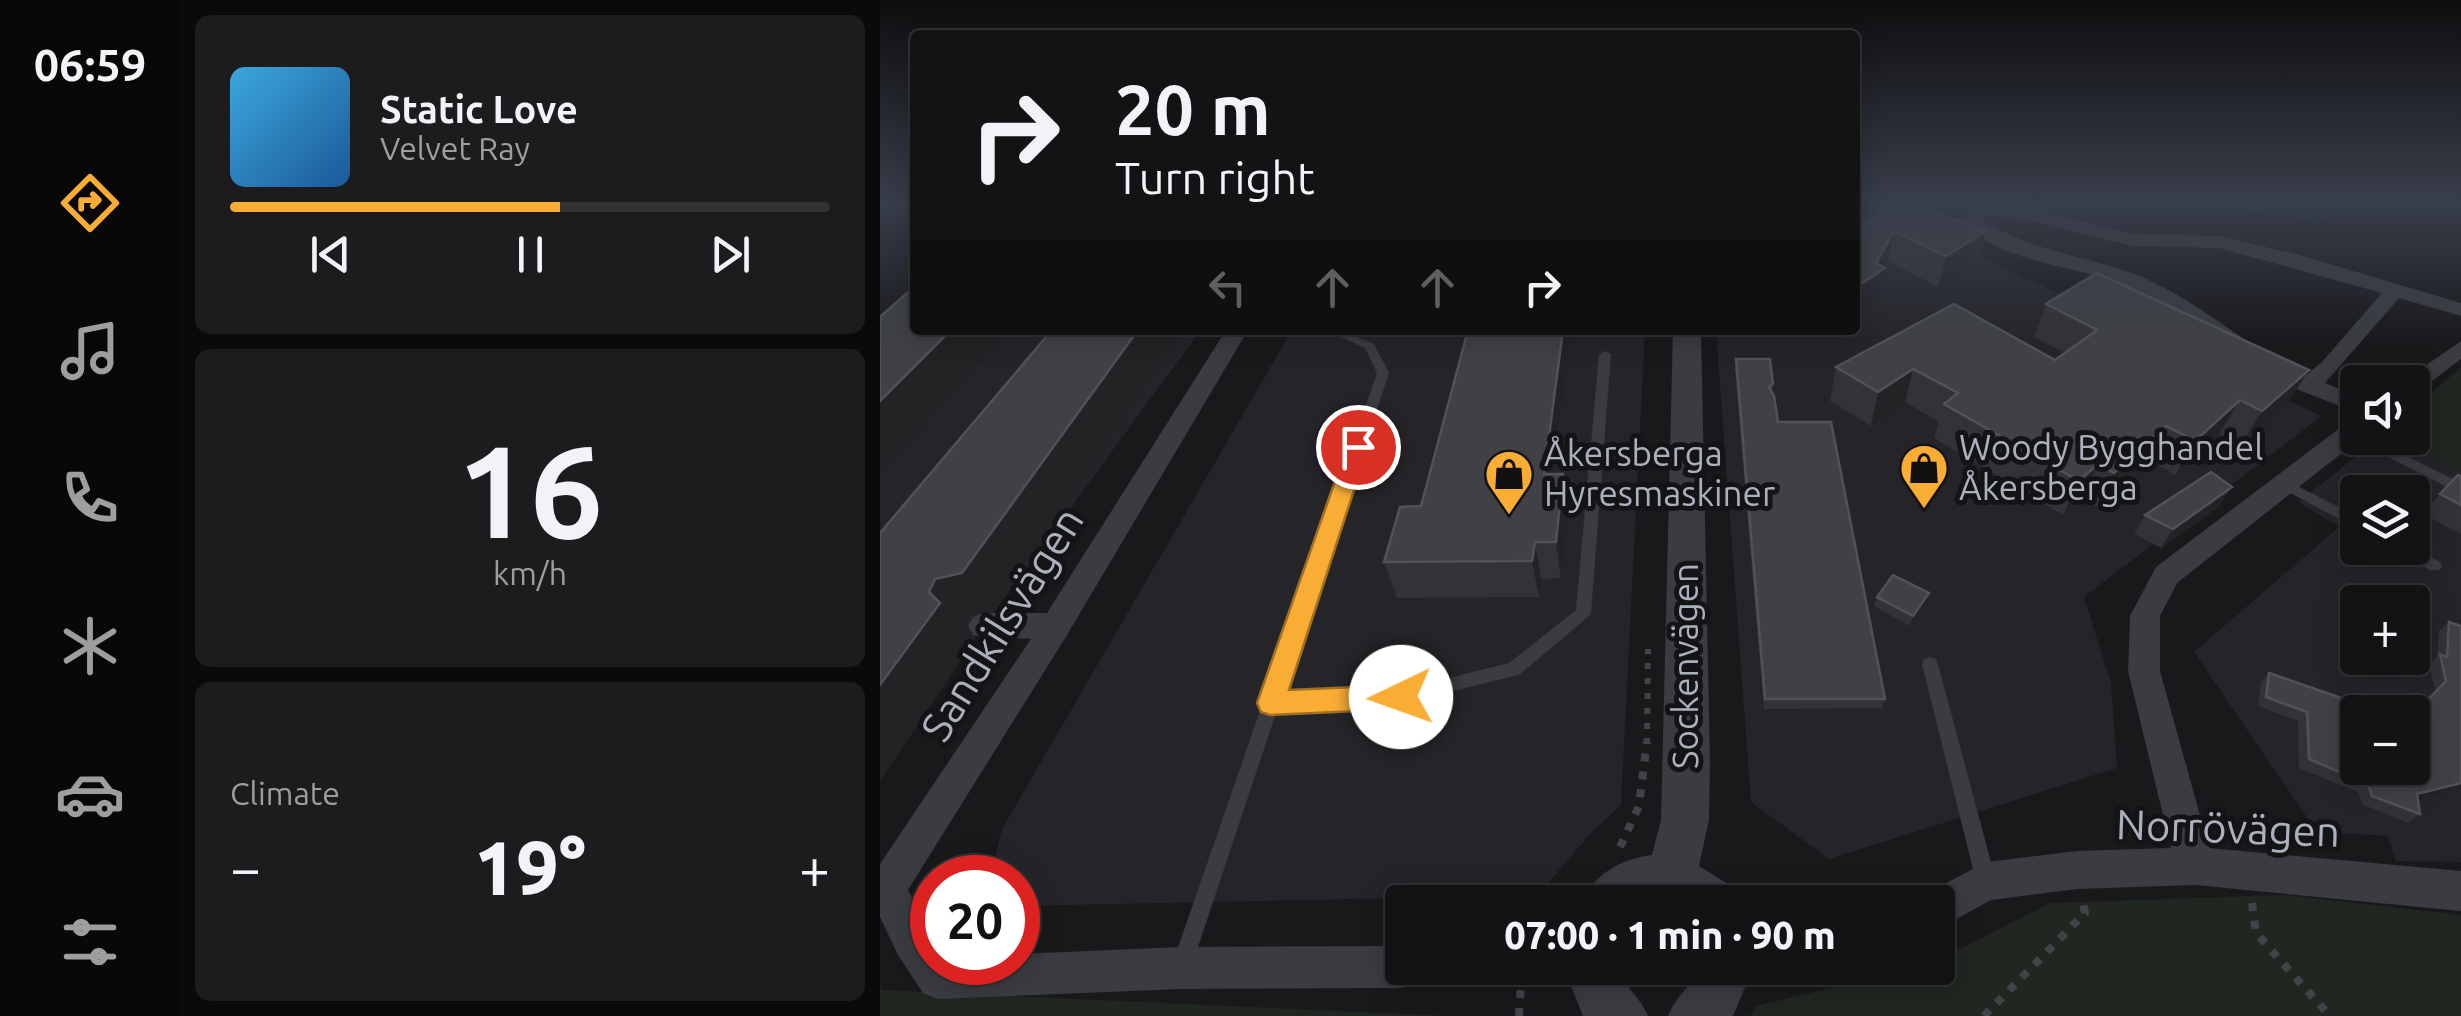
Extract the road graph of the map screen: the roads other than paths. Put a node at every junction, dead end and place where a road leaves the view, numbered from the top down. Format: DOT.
graph roads {
  1 [pos="2020,248"];
  2 [pos="2247,248"];
  3 [pos="2396,290"];
  4 [pos="2461,310"];
  5 [pos="1234,335"];
  6 [pos="1343,335"];
  7 [pos="1686,335"];
  8 [pos="2461,348"];
  9 [pos="1605,354"];
  10 [pos="2430,371"];
  11 [pos="2308,385"];
  12 [pos="2340,412"];
  13 [pos="2340,440"];
  14 [pos="2404,455"];
  15 [pos="2284,484"];
  16 [pos="2461,489"];
  17 [pos="2340,514"];
  18 [pos="2430,563"];
  19 [pos="2436,566"];
  20 [pos="984,626"];
  21 [pos="1056,626"];
  22 [pos="1930,664"];
  23 [pos="1270,703"];
  24 [pos="2195,866"];
  25 [pos="1611,878"];
  26 [pos="1986,881"];
  27 [pos="1675,885"];
  28 [pos="1689,885"];
  29 [pos="2461,891"];
  30 [pos="1955,899"];
  31 [pos="1181,968"];
  32 [pos="1385,968"];
  33 [pos="1597,985"];
  34 [pos="1720,985"];
  35 [pos="1621,1016"];
  36 [pos="1695,1016"];
  1 -- 11 [label="street"];
  2 -- 3 [label="street"];
  3 -- 4 [label="street"];
  3 -- 11 [label="street"];
  5 -- 21 [label="street, Sandkilsvägen"];
  6 -- 23 [label="lane"];
  7 -- 28 [label="street, Sockenvägen"];
  8 -- 10 [label="street"];
  9 -- 23 [label="lane"];
  11 -- 12 [label="street"];
  13 -- 15 [label="street"];
  14 -- 16 [label="lane"];
  15 -- 17 [label="lane"];
  15 -- 24 [label="street"];
  18 -- 19 [label="lane"];
  20 -- 21 [label="street"];
  21 -- 31 [label="street, Sandkilsvägen"];
  22 -- 26 [label="lane"];
  23 -- 31 [label="lane"];
  24 -- 26 [label="street, Norrövägen"];
  24 -- 29 [label="street, Norrövägen"];
  25 -- 27 [label="street"];
  26 -- 30 [label="street, Norrövägen"];
  31 -- 32 [label="street, Sandkilsvägen"];
  33 -- 35 [label="street"];
  34 -- 36 [label="street"];
}
